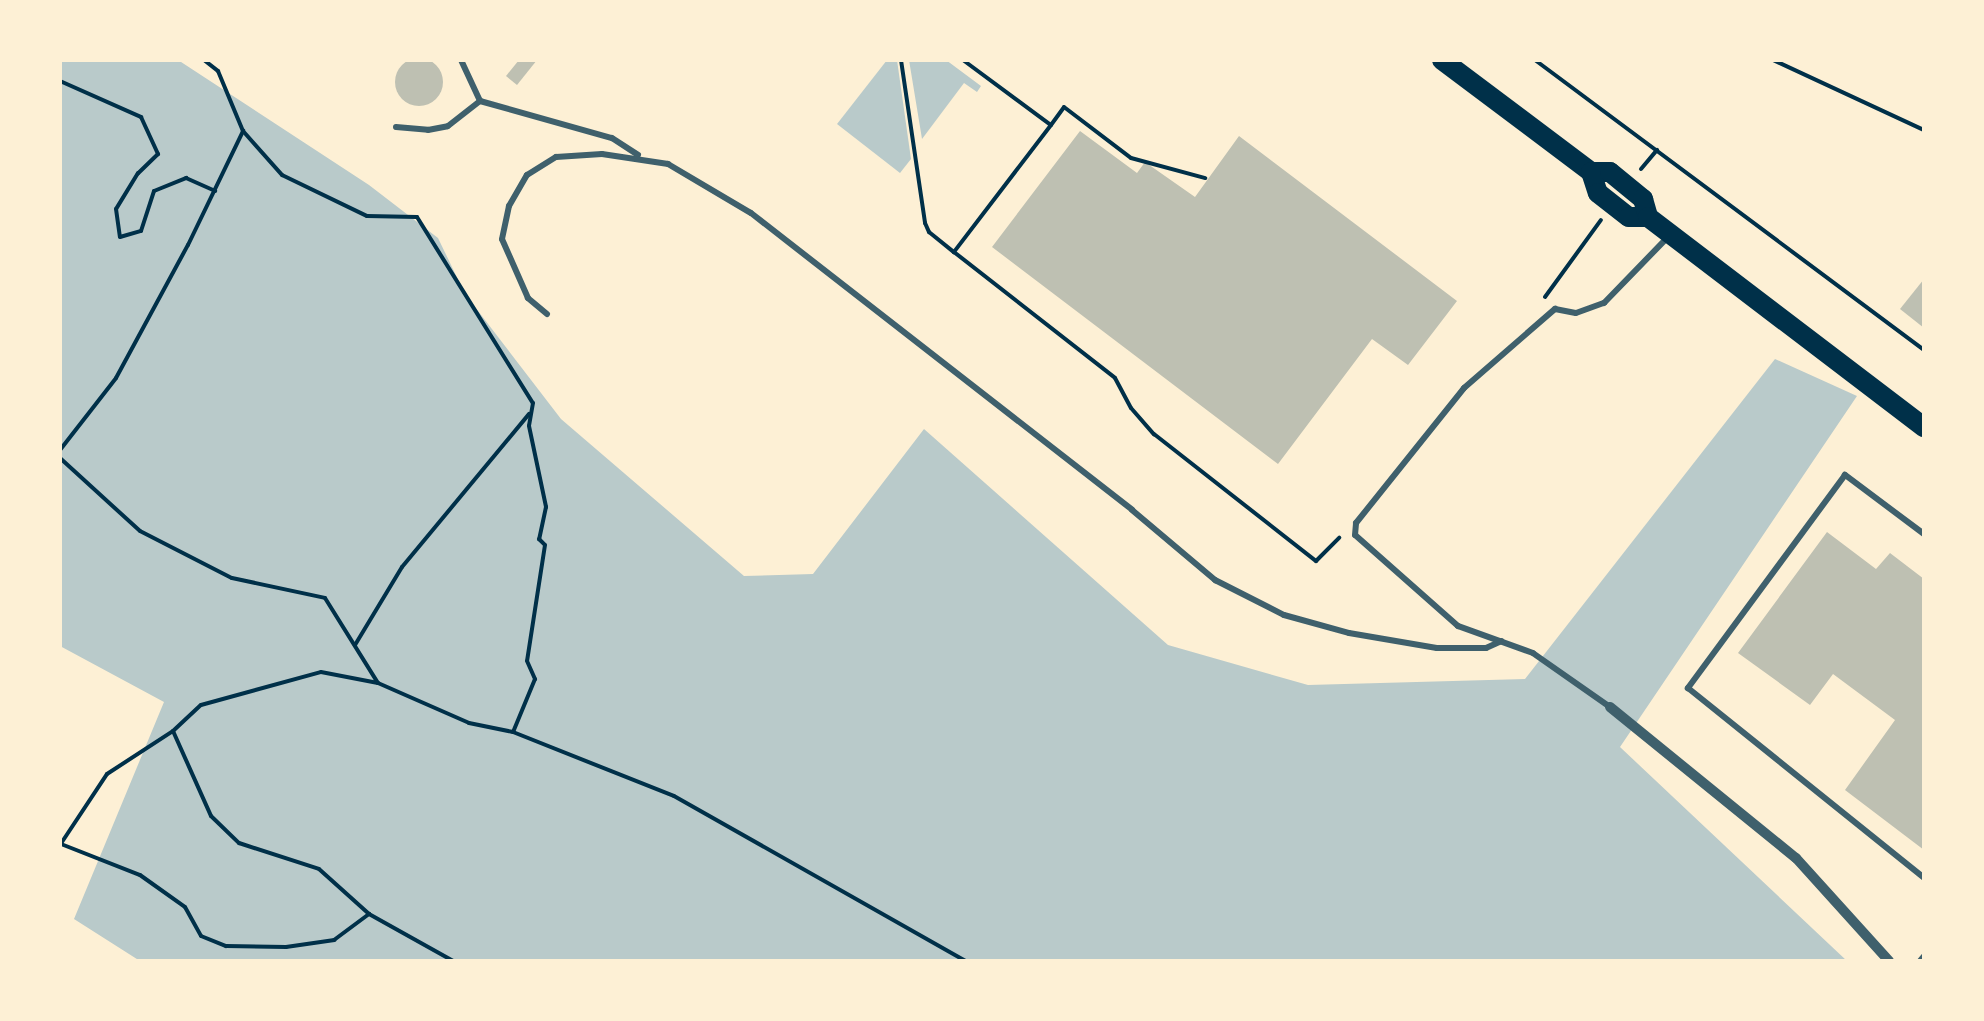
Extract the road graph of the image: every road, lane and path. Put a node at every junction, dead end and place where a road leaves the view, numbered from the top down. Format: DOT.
graph roads {
  1 [pos="204,60"];
  2 [pos="461,60"];
  3 [pos="901,60"];
  4 [pos="963,60"];
  5 [pos="1442,60"];
  6 [pos="1534,60"];
  7 [pos="1772,60"];
  8 [pos="60,80"];
  9 [pos="480,101"];
  10 [pos="1051,125"];
  11 [pos="396,127"];
  12 [pos="1924,130"];
  13 [pos="243,131"];
  14 [pos="1657,150"];
  15 [pos="639,156"];
  16 [pos="1591,172"];
  17 [pos="1205,178"];
  18 [pos="1627,186"];
  19 [pos="215,191"];
  20 [pos="1613,205"];
  21 [pos="1648,217"];
  22 [pos="1670,234"];
  23 [pos="954,252"];
  24 [pos="547,314"];
  25 [pos="1531,328"];
  26 [pos="1924,350"];
  27 [pos="531,412"];
  28 [pos="1924,428"];
  29 [pos="60,450"];
  30 [pos="60,458"];
  31 [pos="1358,520"];
  32 [pos="1924,534"];
  33 [pos="1502,641"];
  34 [pos="354,646"];
  35 [pos="378,683"];
  36 [pos="1610,707"];
  37 [pos="173,731"];
  38 [pos="513,732"];
  39 [pos="60,844"];
  40 [pos="1924,878"];
  41 [pos="369,914"];
  42 [pos="453,961"];
  43 [pos="966,961"];
  44 [pos="1889,961"];
  1 -- 13 [label="path"];
  2 -- 9 [label="lane"];
  3 -- 23 [label="path"];
  4 -- 10 [label="path"];
  5 -- 16 [label="main road"];
  6 -- 14 [label="path"];
  7 -- 12 [label="path"];
  8 -- 19 [label="path"];
  9 -- 11 [label="lane"];
  9 -- 15 [label="lane"];
  10 -- 17 [label="path"];
  10 -- 23 [label="path"];
  13 -- 19 [label="path"];
  13 -- 27 [label="path"];
  14 -- 18 [label="path"];
  14 -- 26 [label="path"];
  15 -- 24 [label="lane"];
  15 -- 33 [label="lane"];
  16 -- 18 [label="main road"];
  16 -- 20 [label="main road"];
  18 -- 21 [label="main road"];
  19 -- 29 [label="path"];
  20 -- 21 [label="main road"];
  20 -- 25 [label="path"];
  21 -- 22 [label="main road"];
  22 -- 25 [label="lane"];
  22 -- 28 [label="main road"];
  23 -- 31 [label="path"];
  25 -- 31 [label="lane"];
  27 -- 34 [label="path"];
  27 -- 38 [label="path"];
  30 -- 34 [label="path"];
  31 -- 33 [label="lane"];
  32 -- 40 [label="lane"];
  33 -- 36 [label="lane"];
  34 -- 35 [label="path"];
  35 -- 37 [label="path"];
  35 -- 38 [label="path"];
  36 -- 44 [label="street"];
  37 -- 39 [label="path"];
  37 -- 41 [label="path"];
  38 -- 43 [label="path"];
  39 -- 41 [label="path"];
  41 -- 42 [label="path"];
}
